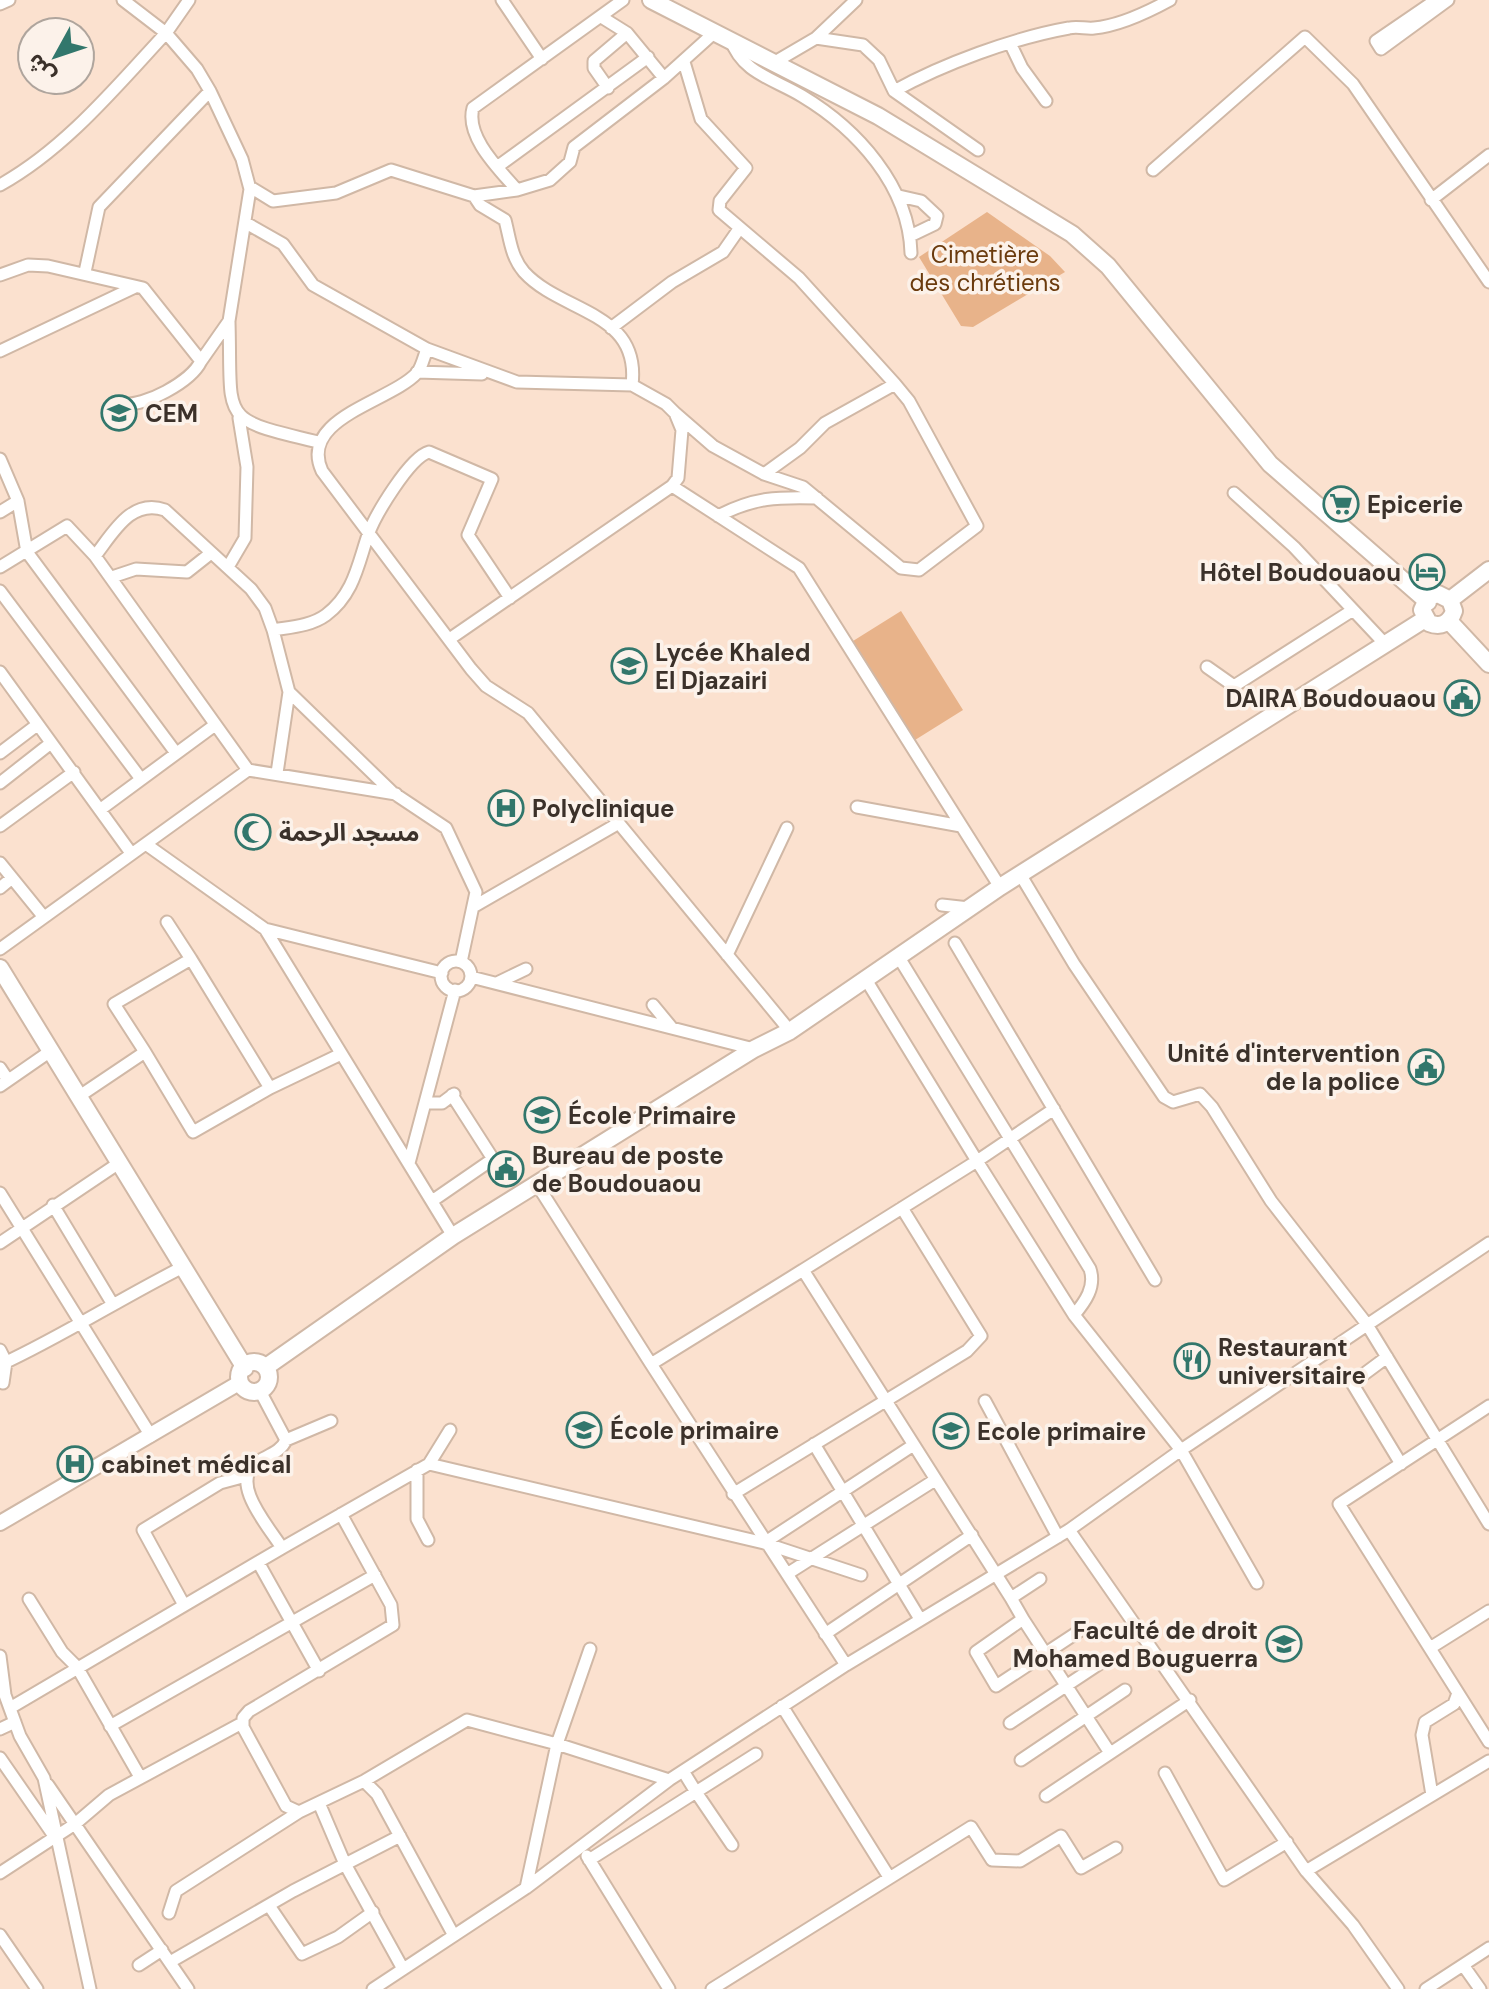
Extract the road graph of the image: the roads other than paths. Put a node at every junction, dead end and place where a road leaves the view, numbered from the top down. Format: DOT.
graph roads {
  1 [pos="9,0"];
  2 [pos="123,0"];
  3 [pos="189,0"];
  4 [pos="502,0"];
  5 [pos="623,0"];
  6 [pos="651,0"];
  7 [pos="856,0"];
  8 [pos="1170,0"];
  9 [pos="1436,0"];
  10 [pos="1448,0"];
  11 [pos="0,4"];
  12 [pos="603,18"];
  13 [pos="715,32"];
  14 [pos="166,33"];
  15 [pos="627,33"];
  16 [pos="816,38"];
  17 [pos="731,39"];
  18 [pos="1011,45"];
  19 [pos="648,57"];
  20 [pos="542,59"];
  21 [pos="684,62"];
  22 [pos="775,62"];
  23 [pos="664,78"];
  24 [pos="608,88"];
  25 [pos="210,91"];
  26 [pos="894,91"];
  27 [pos="1046,101"];
  28 [pos="978,150"];
  29 [pos="1489,155"];
  30 [pos="497,167"];
  31 [pos="1153,170"];
  32 [pos="0,185"];
  33 [pos="250,187"];
  34 [pos="517,190"];
  35 [pos="474,196"];
  36 [pos="899,196"];
  37 [pos="1431,200"];
  38 [pos="246,223"];
  39 [pos="739,229"];
  40 [pos="910,236"];
  41 [pos="911,253"];
  42 [pos="85,272"];
  43 [pos="0,275"];
  44 [pos="1489,282"];
  45 [pos="135,287"];
  46 [pos="229,321"];
  47 [pos="611,328"];
  48 [pos="427,349"];
  49 [pos="0,351"];
  50 [pos="201,361"];
  51 [pos="417,372"];
  52 [pos="491,374"];
  53 [pos="895,384"];
  54 [pos="632,385"];
  55 [pos="122,404"];
  56 [pos="675,413"];
  57 [pos="239,418"];
  58 [pos="318,442"];
  59 [pos="0,459"];
  60 [pos="764,474"];
  61 [pos="677,485"];
  62 [pos="1234,493"];
  63 [pos="817,498"];
  64 [pos="18,501"];
  65 [pos="0,512"];
  66 [pos="718,516"];
  67 [pos="369,533"];
  68 [pos="27,552"];
  69 [pos="211,553"];
  70 [pos="95,556"];
  71 [pos="0,567"];
  72 [pos="228,567"];
  73 [pos="1489,570"];
  74 [pos="112,577"];
  75 [pos="0,591"];
  76 [pos="510,598"];
  77 [pos="1450,600"];
  78 [pos="1353,610"];
  79 [pos="1427,611"];
  80 [pos="1449,621"];
  81 [pos="273,630"];
  82 [pos="451,638"];
  83 [pos="1386,645"];
  84 [pos="1489,664"];
  85 [pos="1207,667"];
  86 [pos="0,672"];
  87 [pos="289,692"];
  88 [pos="37,725"];
  89 [pos="215,725"];
  90 [pos="51,743"];
  91 [pos="2,749"];
  92 [pos="176,753"];
  93 [pos="248,770"];
  94 [pos="74,772"];
  95 [pos="277,773"];
  96 [pos="141,779"];
  97 [pos="0,783"];
  98 [pos="396,794"];
  99 [pos="857,807"];
  100 [pos="101,809"];
  101 [pos="619,823"];
  102 [pos="0,826"];
  103 [pos="961,826"];
  104 [pos="787,828"];
  105 [pos="147,845"];
  106 [pos="131,853"];
  107 [pos="0,863"];
  108 [pos="1020,874"];
  109 [pos="12,878"];
  110 [pos="1000,887"];
  111 [pos="0,888"];
  112 [pos="942,905"];
  113 [pos="473,907"];
  114 [pos="969,908"];
  115 [pos="43,916"];
  116 [pos="167,922"];
  117 [pos="265,929"];
  118 [pos="955,943"];
  119 [pos="0,949"];
  120 [pos="727,955"];
  121 [pos="898,956"];
  122 [pos="191,959"];
  123 [pos="461,962"];
  124 [pos="0,968"];
  125 [pos="526,969"];
  126 [pos="442,973"];
  127 [pos="471,977"];
  128 [pos="865,978"];
  129 [pos="497,983"];
  130 [pos="455,990"];
  131 [pos="653,1005"];
  132 [pos="672,1028"];
  133 [pos="790,1031"];
  134 [pos="754,1049"];
  135 [pos="52,1050"];
  136 [pos="145,1052"];
  137 [pos="339,1055"];
  138 [pos="0,1068"];
  139 [pos="4,1083"];
  140 [pos="270,1088"];
  141 [pos="81,1095"];
  142 [pos="425,1103"];
  143 [pos="1054,1109"];
  144 [pos="1010,1138"];
  145 [pos="977,1161"];
  146 [pos="119,1163"];
  147 [pos="409,1163"];
  148 [pos="538,1186"];
  149 [pos="0,1193"];
  150 [pos="432,1201"];
  151 [pos="53,1205"];
  152 [pos="902,1208"];
  153 [pos="21,1229"];
  154 [pos="453,1236"];
  155 [pos="0,1243"];
  156 [pos="1489,1243"];
  157 [pos="183,1267"];
  158 [pos="803,1270"];
  159 [pos="1155,1280"];
  160 [pos="112,1303"];
  161 [pos="1074,1315"];
  162 [pos="1366,1323"];
  163 [pos="83,1324"];
  164 [pos="1,1357"];
  165 [pos="1387,1357"];
  166 [pos="651,1364"];
  167 [pos="266,1367"];
  168 [pos="242,1376"];
  169 [pos="3,1383"];
  170 [pos="260,1391"];
  171 [pos="884,1401"];
  172 [pos="985,1401"];
  173 [pos="1489,1406"];
  174 [pos="331,1421"];
  175 [pos="450,1430"];
  176 [pos="151,1436"];
  177 [pos="286,1440"];
  178 [pos="1437,1440"];
  179 [pos="814,1444"];
  180 [pos="912,1446"];
  181 [pos="1181,1450"];
  182 [pos="1401,1464"];
  183 [pos="423,1467"];
  184 [pos="246,1476"];
  185 [pos="935,1480"];
  186 [pos="839,1491"];
  187 [pos="733,1494"];
  188 [pos="341,1514"];
  189 [pos="0,1523"];
  190 [pos="1489,1524"];
  191 [pos="861,1526"];
  192 [pos="1064,1534"];
  193 [pos="972,1535"];
  194 [pos="428,1540"];
  195 [pos="764,1543"];
  196 [pos="282,1548"];
  197 [pos="812,1558"];
  198 [pos="258,1562"];
  199 [pos="787,1574"];
  200 [pos="997,1574"];
  201 [pos="375,1575"];
  202 [pos="861,1575"];
  203 [pos="1040,1579"];
  204 [pos="1257,1583"];
  205 [pos="899,1586"];
  206 [pos="1011,1598"];
  207 [pos="29,1599"];
  208 [pos="184,1605"];
  209 [pos="1489,1611"];
  210 [pos="920,1619"];
  211 [pos="1023,1619"];
  212 [pos="293,1623"];
  213 [pos="1084,1628"];
  214 [pos="825,1634"];
  215 [pos="1430,1648"];
  216 [pos="590,1649"];
  217 [pos="1045,1654"];
  218 [pos="0,1656"];
  219 [pos="1105,1660"];
  220 [pos="846,1665"];
  221 [pos="77,1667"];
  222 [pos="319,1671"];
  223 [pos="1066,1686"];
  224 [pos="1125,1690"];
  225 [pos="1458,1693"];
  226 [pos="1190,1700"];
  227 [pos="782,1706"];
  228 [pos="10,1708"];
  229 [pos="1086,1716"];
  230 [pos="15,1722"];
  231 [pos="242,1723"];
  232 [pos="1010,1723"];
  233 [pos="110,1726"];
  234 [pos="795,1726"];
  235 [pos="0,1729"];
  236 [pos="783,1734"];
  237 [pos="1489,1742"];
  238 [pos="557,1744"];
  239 [pos="1110,1753"];
  240 [pos="756,1754"];
  241 [pos="0,1758"];
  242 [pos="1021,1760"];
  243 [pos="1489,1761"];
  244 [pos="683,1771"];
  245 [pos="1165,1773"];
  246 [pos="140,1777"];
  247 [pos="44,1778"];
  248 [pos="669,1780"];
  249 [pos="364,1781"];
  250 [pos="696,1792"];
  251 [pos="1432,1795"];
  252 [pos="1046,1796"];
  253 [pos="319,1803"];
  254 [pos="299,1812"];
  255 [pos="75,1824"];
  256 [pos="400,1836"];
  257 [pos="55,1837"];
  258 [pos="1287,1842"];
  259 [pos="582,1844"];
  260 [pos="732,1845"];
  261 [pos="1116,1848"];
  262 [pos="589,1860"];
  263 [pos="345,1864"];
  264 [pos="1306,1871"];
  265 [pos="0,1873"];
  266 [pos="889,1877"];
  267 [pos="526,1888"];
  268 [pos="270,1907"];
  269 [pos="373,1912"];
  270 [pos="169,1913"];
  271 [pos="453,1934"];
  272 [pos="0,1935"];
  273 [pos="1489,1948"];
  274 [pos="162,1950"];
  275 [pos="170,1962"];
  276 [pos="139,1965"];
  277 [pos="1463,1965"];
  278 [pos="403,1969"];
  279 [pos="37,1989"];
  280 [pos="90,1989"];
  281 [pos="188,1989"];
  282 [pos="373,1989"];
  283 [pos="669,1989"];
  284 [pos="712,1989"];
  285 [pos="1398,1989"];
  286 [pos="1426,1989"];
  287 [pos="1480,1989"];
  1 -- 11 [label="street"];
  2 -- 14 [label="street"];
  3 -- 14 [label="street"];
  4 -- 20 [label="street"];
  5 -- 12 [label="street"];
  6 -- 13 [label="main road"];
  7 -- 16 [label="street"];
  8 -- 18 [label="street"];
  9 -- 10 [label="street"];
  12 -- 15 [label="street"];
  12 -- 20 [label="street"];
  13 -- 17 [label="main road"];
  13 -- 21 [label="street"];
  14 -- 25 [label="street"];
  14 -- 32 [label="street"];
  15 -- 19 [label="street"];
  15 -- 24 [label="street"];
  16 -- 22 [label="street"];
  16 -- 26 [label="street"];
  17 -- 22 [label="main road"];
  17 -- 36 [label="street"];
  18 -- 26 [label="street"];
  18 -- 27 [label="street"];
  19 -- 23 [label="street"];
  19 -- 24 [label="street"];
  20 -- 30 [label="street"];
  21 -- 23 [label="street"];
  21 -- 39 [label="street"];
  22 -- 79 [label="main road"];
  23 -- 34 [label="street"];
  24 -- 30 [label="street"];
  25 -- 33 [label="street"];
  25 -- 42 [label="street"];
  26 -- 28 [label="street"];
  29 -- 37 [label="street"];
  30 -- 34 [label="street"];
  31 -- 37 [label="street"];
  33 -- 35 [label="street"];
  33 -- 38 [label="street"];
  34 -- 35 [label="street"];
  35 -- 47 [label="street"];
  36 -- 40 [label="street"];
  36 -- 40 [label="street"];
  37 -- 44 [label="street"];
  38 -- 46 [label="street"];
  38 -- 48 [label="street"];
  39 -- 47 [label="street"];
  39 -- 53 [label="street"];
  40 -- 41 [label="street"];
  42 -- 43 [label="street"];
  42 -- 45 [label="street"];
  45 -- 49 [label="street"];
  45 -- 50 [label="street"];
  46 -- 50 [label="street"];
  46 -- 57 [label="street"];
  47 -- 54 [label="street"];
  48 -- 51 [label="street"];
  48 -- 52 [label="street"];
  50 -- 55 [label="street"];
  51 -- 52 [label="street"];
  51 -- 58 [label="street"];
  52 -- 54 [label="street"];
  53 -- 60 [label="street"];
  53 -- 63 [label="street"];
  54 -- 56 [label="street"];
  56 -- 60 [label="street"];
  56 -- 61 [label="street"];
  57 -- 58 [label="street"];
  57 -- 72 [label="street"];
  58 -- 67 [label="street"];
  59 -- 64 [label="street"];
  60 -- 63 [label="street"];
  61 -- 66 [label="street"];
  61 -- 76 [label="street"];
  62 -- 78 [label="street"];
  63 -- 66 [label="street"];
  64 -- 65 [label="street"];
  64 -- 68 [label="street"];
  66 -- 103 [label="street"];
  67 -- 76 [label="street"];
  67 -- 81 [label="street"];
  67 -- 82 [label="street"];
  68 -- 70 [label="street"];
  68 -- 71 [label="street"];
  68 -- 92 [label="street"];
  69 -- 70 [label="street"];
  69 -- 72 [label="street"];
  69 -- 74 [label="street"];
  70 -- 74 [label="street"];
  72 -- 81 [label="street"];
  73 -- 77 [label="main road"];
  74 -- 89 [label="street"];
  75 -- 96 [label="street"];
  76 -- 82 [label="street"];
  77 -- 79 [label="main road"];
  77 -- 80 [label="main road"];
  78 -- 83 [label="street"];
  78 -- 85 [label="street"];
  79 -- 80 [label="main road"];
  79 -- 83 [label="main road"];
  80 -- 84 [label="main road"];
  81 -- 87 [label="street"];
  82 -- 101 [label="street"];
  83 -- 108 [label="main road"];
  86 -- 88 [label="street"];
  87 -- 95 [label="street"];
  87 -- 98 [label="street"];
  88 -- 90 [label="street"];
  88 -- 91 [label="street"];
  89 -- 92 [label="street"];
  89 -- 93 [label="street"];
  90 -- 94 [label="street"];
  90 -- 97 [label="street"];
  92 -- 96 [label="street"];
  93 -- 95 [label="street"];
  93 -- 105 [label="street"];
  94 -- 100 [label="street"];
  94 -- 102 [label="street"];
  95 -- 98 [label="street"];
  96 -- 100 [label="street"];
  98 -- 113 [label="street"];
  99 -- 103 [label="street"];
  100 -- 106 [label="street"];
  101 -- 113 [label="street"];
  101 -- 120 [label="street"];
  103 -- 110 [label="street"];
  104 -- 120 [label="street"];
  105 -- 106 [label="street"];
  105 -- 117 [label="street"];
  106 -- 115 [label="street"];
  107 -- 109 [label="street"];
  108 -- 110 [label="main road"];
  108 -- 162 [label="street"];
  109 -- 111 [label="street"];
  109 -- 115 [label="street"];
  110 -- 114 [label="main road"];
  112 -- 114 [label="street"];
  113 -- 123 [label="street"];
  114 -- 121 [label="main road"];
  115 -- 119 [label="street"];
  116 -- 122 [label="street"];
  117 -- 126 [label="street"];
  117 -- 137 [label="street"];
  118 -- 143 [label="street"];
  120 -- 133 [label="street"];
  121 -- 128 [label="main road"];
  121 -- 144 [label="street"];
  122 -- 136 [label="street"];
  122 -- 140 [label="street"];
  123 -- 126 [label="street"];
  123 -- 127 [label="street"];
  124 -- 135 [label="main road"];
  125 -- 129 [label="street"];
  126 -- 130 [label="street"];
  127 -- 129 [label="street"];
  127 -- 130 [label="street"];
  128 -- 133 [label="main road"];
  128 -- 145 [label="street"];
  129 -- 132 [label="street"];
  130 -- 142 [label="street"];
  131 -- 132 [label="street"];
  132 -- 134 [label="street"];
  133 -- 134 [label="main road"];
  134 -- 148 [label="main road"];
  135 -- 139 [label="street"];
  135 -- 141 [label="main road"];
  136 -- 140 [label="street"];
  136 -- 141 [label="street"];
  137 -- 140 [label="street"];
  137 -- 147 [label="street"];
  138 -- 139 [label="street"];
  141 -- 146 [label="main road"];
  142 -- 147 [label="street"];
  142 -- 150 [label="street"];
  143 -- 144 [label="street"];
  143 -- 159 [label="street"];
  144 -- 145 [label="street"];
  144 -- 161 [label="street"];
  145 -- 152 [label="street"];
  145 -- 161 [label="street"];
  146 -- 151 [label="street"];
  146 -- 157 [label="main road"];
  147 -- 150 [label="street"];
  148 -- 154 [label="main road"];
  148 -- 166 [label="street"];
  149 -- 153 [label="street"];
  150 -- 154 [label="street"];
  151 -- 153 [label="street"];
  151 -- 160 [label="street"];
  152 -- 158 [label="street"];
  152 -- 171 [label="street"];
  153 -- 155 [label="street"];
  153 -- 163 [label="street"];
  154 -- 167 [label="main road"];
  156 -- 162 [label="street"];
  157 -- 160 [label="street"];
  157 -- 168 [label="main road"];
  158 -- 166 [label="street"];
  158 -- 171 [label="street"];
  160 -- 163 [label="street"];
  161 -- 181 [label="street"];
  162 -- 165 [label="street"];
  162 -- 181 [label="street"];
  163 -- 164 [label="street"];
  163 -- 176 [label="street"];
  164 -- 169 [label="street"];
  165 -- 178 [label="street"];
  165 -- 182 [label="street"];
  166 -- 187 [label="street"];
  167 -- 168 [label="main road"];
  167 -- 170 [label="main road"];
  168 -- 170 [label="main road"];
  168 -- 176 [label="street"];
  170 -- 177 [label="street"];
  171 -- 179 [label="street"];
  171 -- 180 [label="street"];
  172 -- 192 [label="street"];
  173 -- 178 [label="street"];
  174 -- 177 [label="street"];
  175 -- 183 [label="street"];
  176 -- 189 [label="street"];
  177 -- 184 [label="street"];
  178 -- 182 [label="street"];
  178 -- 190 [label="street"];
  179 -- 186 [label="street"];
  179 -- 187 [label="street"];
  180 -- 185 [label="street"];
  180 -- 186 [label="street"];
  181 -- 192 [label="street"];
  181 -- 204 [label="street"];
  182 -- 215 [label="street"];
  183 -- 188 [label="street"];
  183 -- 194 [label="street"];
  183 -- 195 [label="street"];
  184 -- 196 [label="street"];
  184 -- 208 [label="street"];
  185 -- 191 [label="street"];
  185 -- 193 [label="street"];
  186 -- 191 [label="street"];
  186 -- 195 [label="street"];
  187 -- 195 [label="street"];
  188 -- 196 [label="street"];
  188 -- 201 [label="street"];
  191 -- 197 [label="street"];
  191 -- 205 [label="street"];
  192 -- 200 [label="street"];
  192 -- 226 [label="street"];
  193 -- 200 [label="street"];
  193 -- 205 [label="street"];
  195 -- 197 [label="street"];
  195 -- 199 [label="street"];
  196 -- 198 [label="street"];
  197 -- 199 [label="street"];
  197 -- 202 [label="street"];
  198 -- 208 [label="street"];
  198 -- 212 [label="street"];
  199 -- 214 [label="street"];
  200 -- 206 [label="street"];
  200 -- 210 [label="street"];
  201 -- 212 [label="street"];
  201 -- 222 [label="street"];
  203 -- 206 [label="street"];
  205 -- 210 [label="street"];
  205 -- 214 [label="street"];
  206 -- 211 [label="street"];
  207 -- 221 [label="street"];
  208 -- 221 [label="street"];
  209 -- 215 [label="street"];
  210 -- 220 [label="street"];
  211 -- 217 [label="street"];
  211 -- 217 [label="street"];
  212 -- 222 [label="street"];
  212 -- 233 [label="street"];
  213 -- 217 [label="street"];
  214 -- 220 [label="street"];
  215 -- 225 [label="street"];
  216 -- 238 [label="street"];
  217 -- 223 [label="street"];
  218 -- 228 [label="street"];
  219 -- 223 [label="street"];
  220 -- 227 [label="street"];
  221 -- 228 [label="street"];
  221 -- 233 [label="street"];
  222 -- 231 [label="street"];
  223 -- 229 [label="street"];
  223 -- 232 [label="street"];
  224 -- 229 [label="street"];
  225 -- 237 [label="street"];
  225 -- 251 [label="street"];
  226 -- 239 [label="street"];
  226 -- 258 [label="street"];
  227 -- 234 [label="street"];
  227 -- 244 [label="street"];
  228 -- 230 [label="street"];
  229 -- 239 [label="street"];
  229 -- 242 [label="street"];
  230 -- 235 [label="street"];
  230 -- 247 [label="street"];
  231 -- 246 [label="street"];
  231 -- 254 [label="street"];
  233 -- 246 [label="street"];
  234 -- 236 [label="street"];
  234 -- 266 [label="street"];
  238 -- 248 [label="street"];
  238 -- 249 [label="street"];
  238 -- 267 [label="street"];
  239 -- 252 [label="street"];
  240 -- 250 [label="street"];
  241 -- 257 [label="street"];
  243 -- 251 [label="street"];
  244 -- 248 [label="street"];
  244 -- 250 [label="street"];
  245 -- 258 [label="street"];
  246 -- 255 [label="street"];
  247 -- 255 [label="street"];
  247 -- 257 [label="street"];
  248 -- 259 [label="street"];
  249 -- 253 [label="street"];
  249 -- 256 [label="street"];
  250 -- 260 [label="street"];
  250 -- 262 [label="street"];
  251 -- 264 [label="street"];
  253 -- 254 [label="street"];
  253 -- 263 [label="street"];
  254 -- 270 [label="street"];
  255 -- 257 [label="street"];
  255 -- 274 [label="street"];
  256 -- 263 [label="street"];
  256 -- 271 [label="street"];
  257 -- 265 [label="street"];
  257 -- 280 [label="street"];
  258 -- 264 [label="street"];
  259 -- 262 [label="street"];
  259 -- 267 [label="street"];
  261 -- 266 [label="street"];
  262 -- 283 [label="street"];
  263 -- 268 [label="street"];
  263 -- 269 [label="street"];
  264 -- 285 [label="street"];
  266 -- 284 [label="street"];
  267 -- 271 [label="street"];
  268 -- 269 [label="street"];
  268 -- 275 [label="street"];
  269 -- 278 [label="street"];
  271 -- 278 [label="street"];
  272 -- 279 [label="street"];
  273 -- 277 [label="street"];
  274 -- 275 [label="street"];
  274 -- 276 [label="street"];
  275 -- 281 [label="street"];
  277 -- 286 [label="street"];
  277 -- 287 [label="street"];
  278 -- 282 [label="street"];
}
